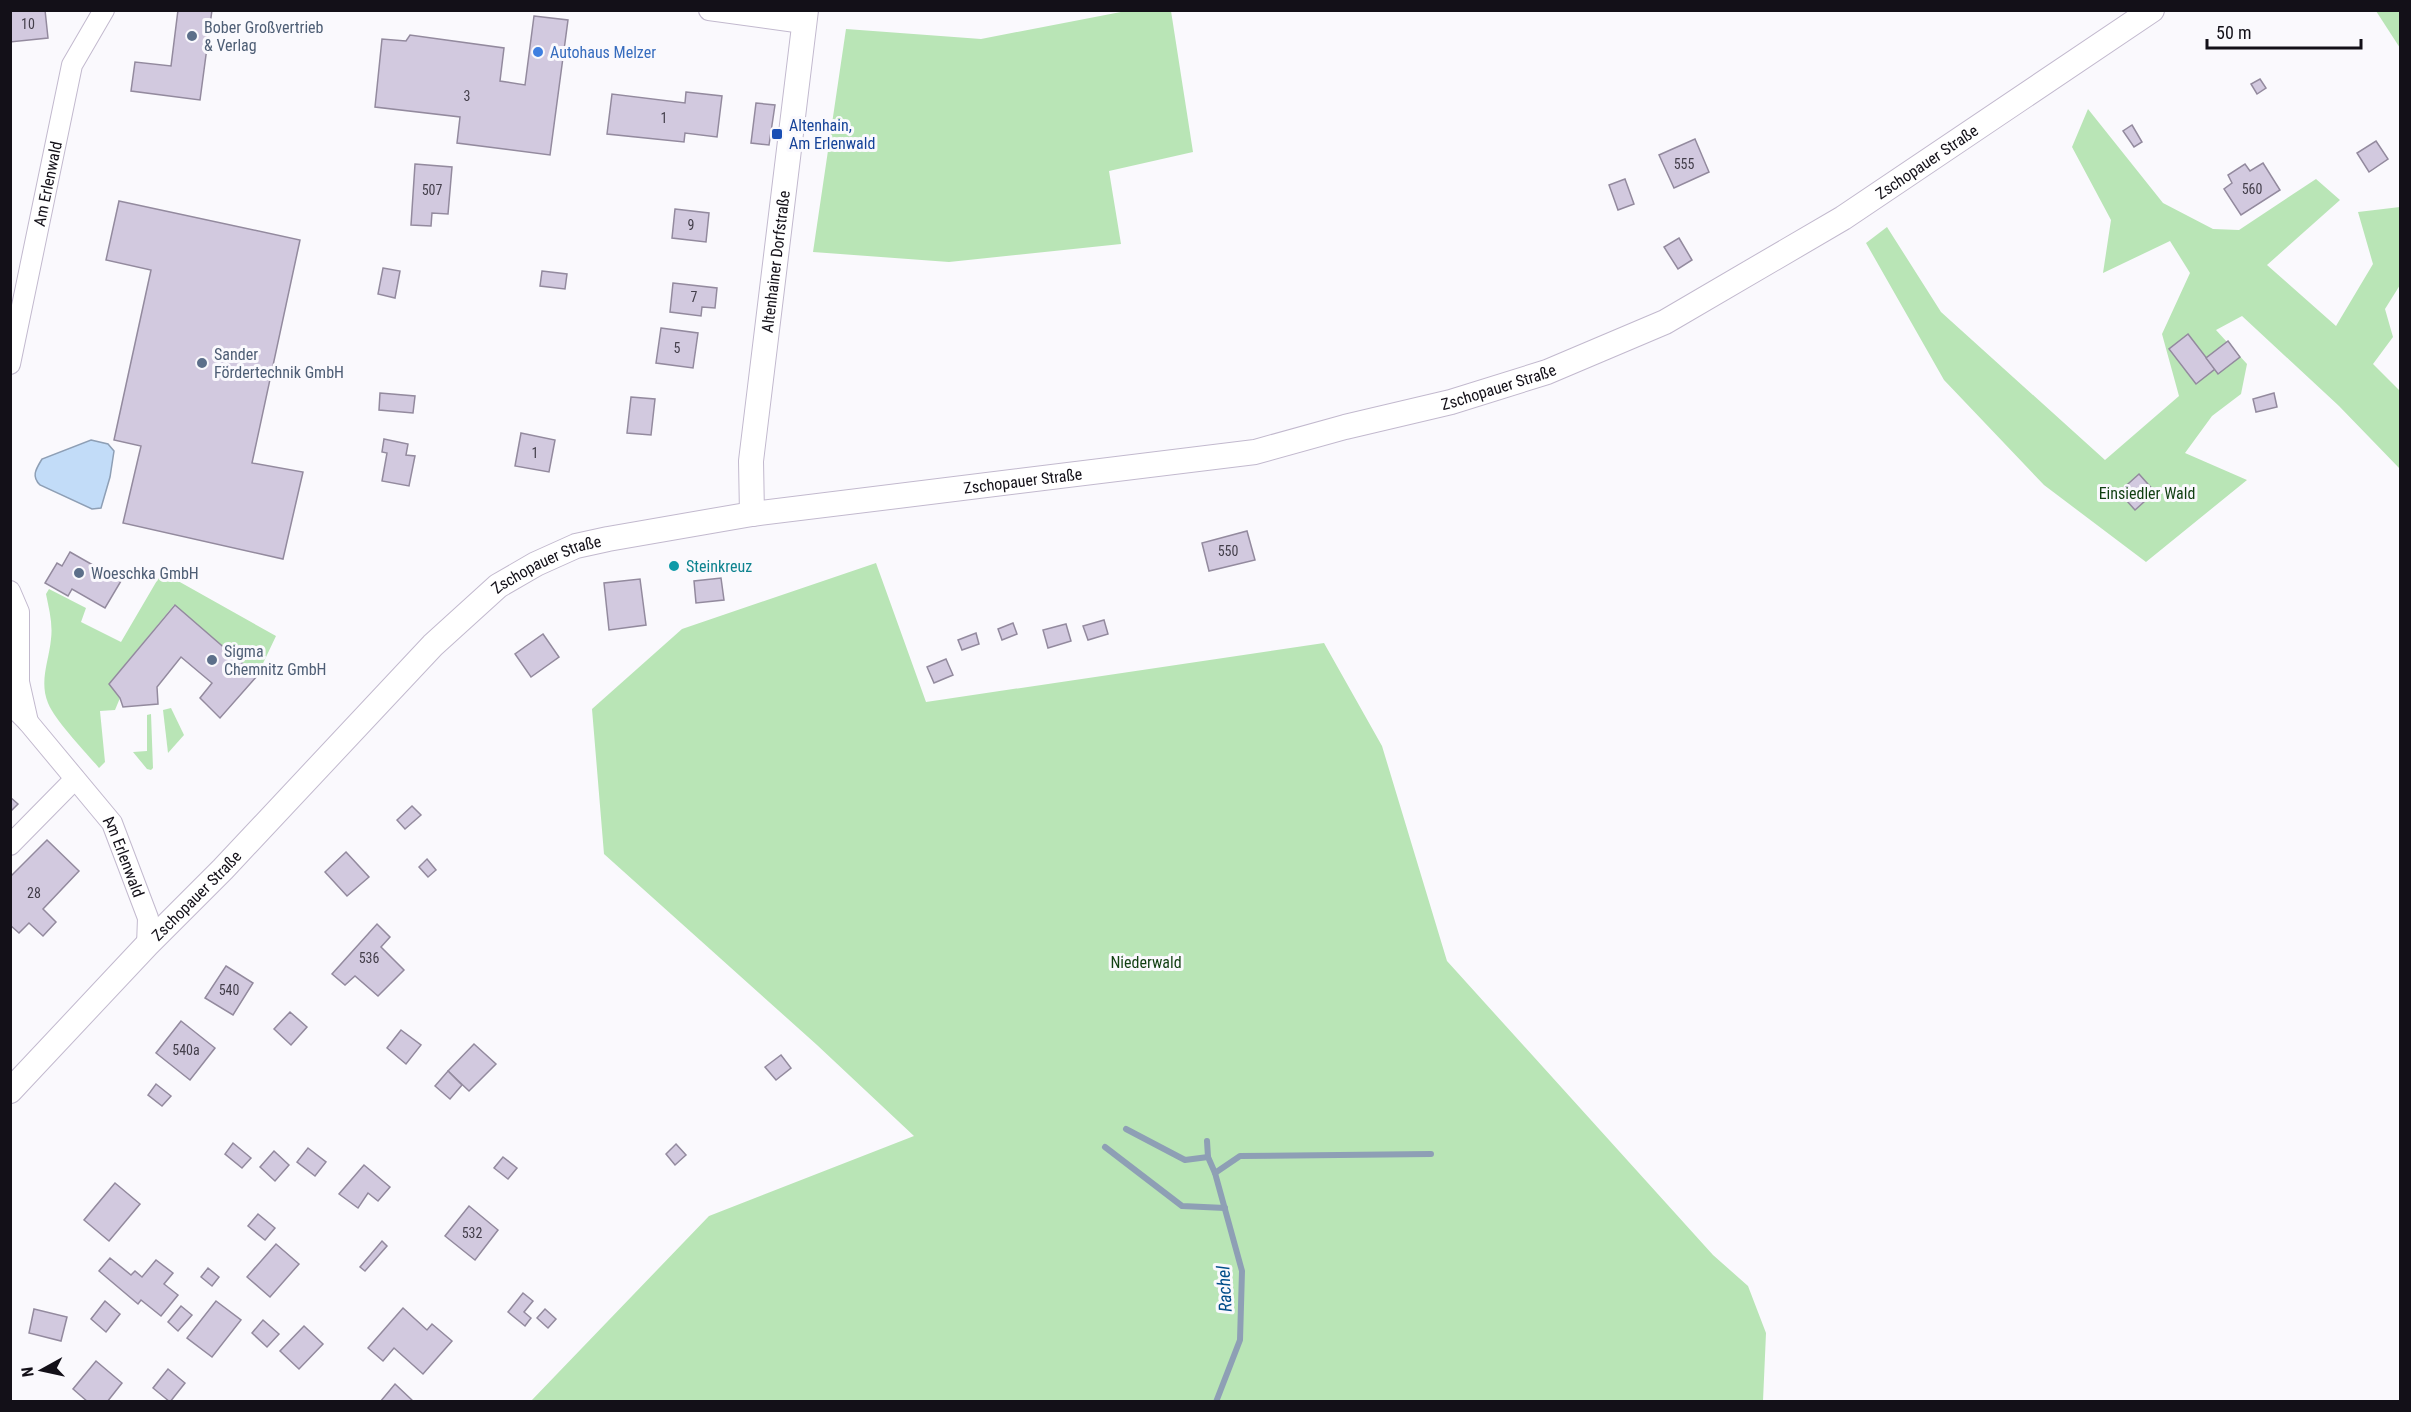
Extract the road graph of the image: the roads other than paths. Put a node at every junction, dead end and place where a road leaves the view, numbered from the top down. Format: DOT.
graph roads {
  1 [pos="104,10"];
  2 [pos="709,10"];
  3 [pos="2152,10"];
  4 [pos="804,17"];
  5 [pos="10,364"];
  6 [pos="752,514"];
  7 [pos="10,591"];
  8 [pos="15,645"];
  9 [pos="10,704"];
  10 [pos="28,722"];
  11 [pos="75,779"];
  12 [pos="10,845"];
  13 [pos="147,945"];
  14 [pos="10,1091"];
  1 -- 5 [label="street, Am Erlenwald"];
  2 -- 4 [label="street"];
  3 -- 6 [label="street, Zschopauer Straße"];
  4 -- 6 [label="street, Altenhainer Dorfstraße"];
  6 -- 13 [label="street, Zschopauer Straße"];
  7 -- 8 [label="street, Am Erlenwald"];
  8 -- 10 [label="street, Am Erlenwald"];
  9 -- 10 [label="street, Am Erlenwald"];
  10 -- 11 [label="street, Am Erlenwald"];
  11 -- 12 [label="street"];
  11 -- 13 [label="street, Am Erlenwald"];
  13 -- 14 [label="street, Zschopauer Straße"];
}
